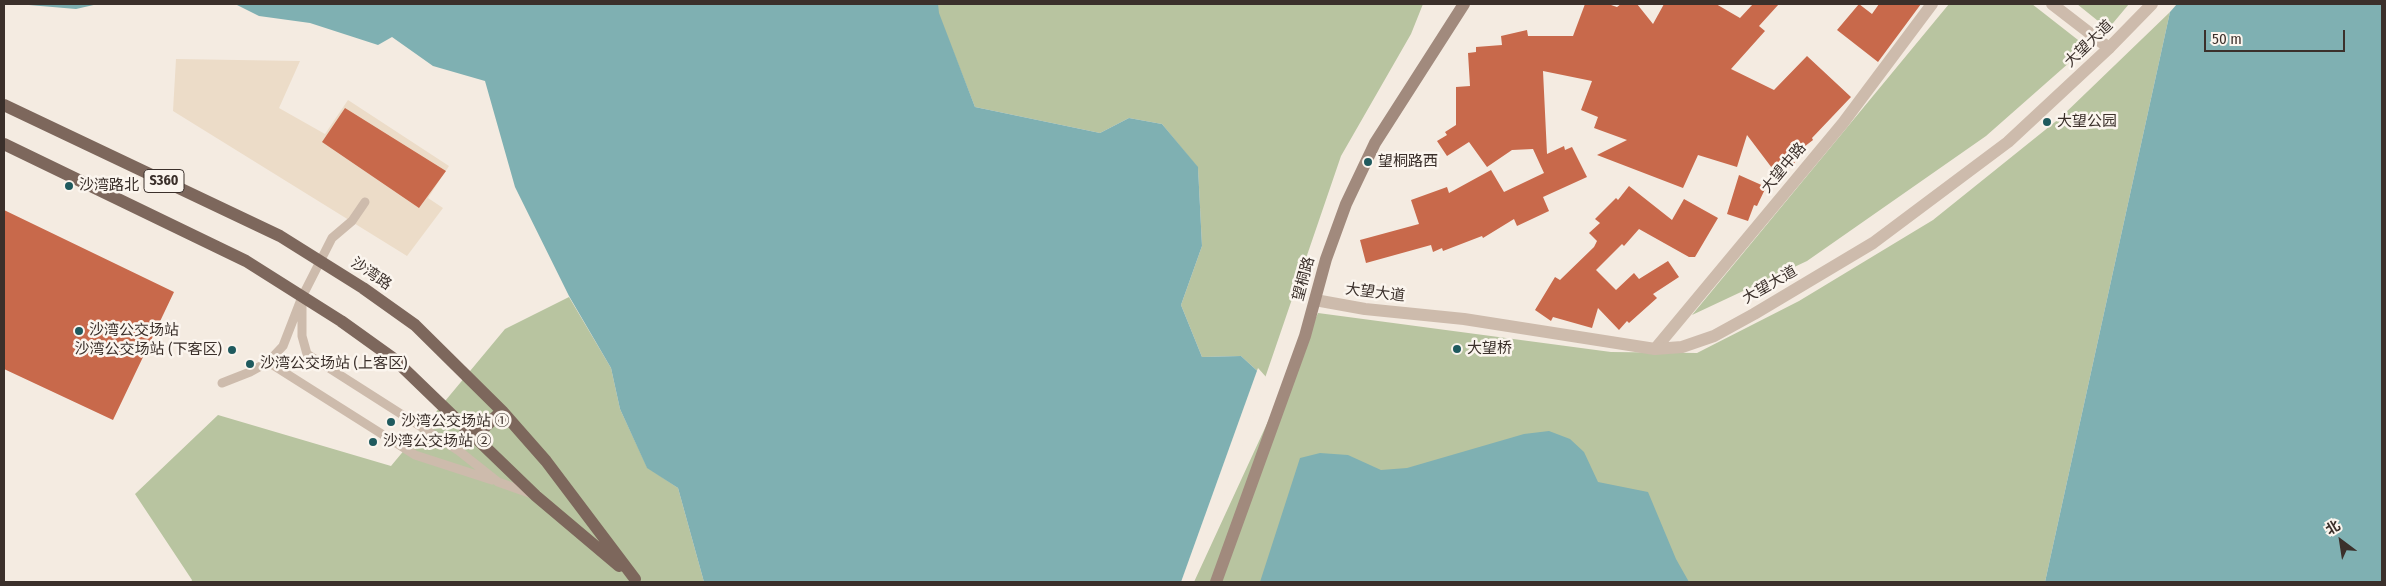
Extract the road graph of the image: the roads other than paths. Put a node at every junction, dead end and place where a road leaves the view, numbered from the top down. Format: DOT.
graph roads {
  1 [pos="1464,4"];
  2 [pos="1932,4"];
  3 [pos="2052,4"];
  4 [pos="2152,4"];
  5 [pos="2109,48"];
  6 [pos="4,105"];
  7 [pos="4,144"];
  8 [pos="365,202"];
  9 [pos="321,260"];
  10 [pos="302,296"];
  11 [pos="1316,300"];
  12 [pos="1655,349"];
  13 [pos="268,362"];
  14 [pos="222,383"];
  15 [pos="502,411"];
  16 [pos="475,436"];
  17 [pos="498,482"];
  18 [pos="536,496"];
  19 [pos="636,581"];
  20 [pos="1216,582"];
  1 -- 11 [label="main road, 望桐路"];
  2 -- 12 [label="street, 大望中路"];
  3 -- 5 [label="street"];
  4 -- 5 [label="street, 大望大道"];
  5 -- 12 [label="street, 大望大道"];
  6 -- 9 [label="main road, 沙湾路 / S360"];
  7 -- 10 [label="main road, 沙湾路 / S360"];
  8 -- 9 [label="lane"];
  9 -- 10 [label="lane"];
  9 -- 15 [label="main road, 沙湾路 / S360"];
  10 -- 13 [label="lane"];
  10 -- 16 [label="main road, 沙湾路 / S360"];
  10 -- 17 [label="lane"];
  11 -- 12 [label="street, 大望大道"];
  11 -- 20 [label="main road, 望桐路"];
  13 -- 14 [label="lane"];
  13 -- 17 [label="lane"];
  15 -- 16 [label="main road"];
  15 -- 19 [label="main road, 沙湾路 / S360"];
  16 -- 18 [label="main road, 沙湾路 / S360"];
  17 -- 18 [label="lane"];
  18 -- 19 [label="main road, 沙湾路 / S360"];
}
